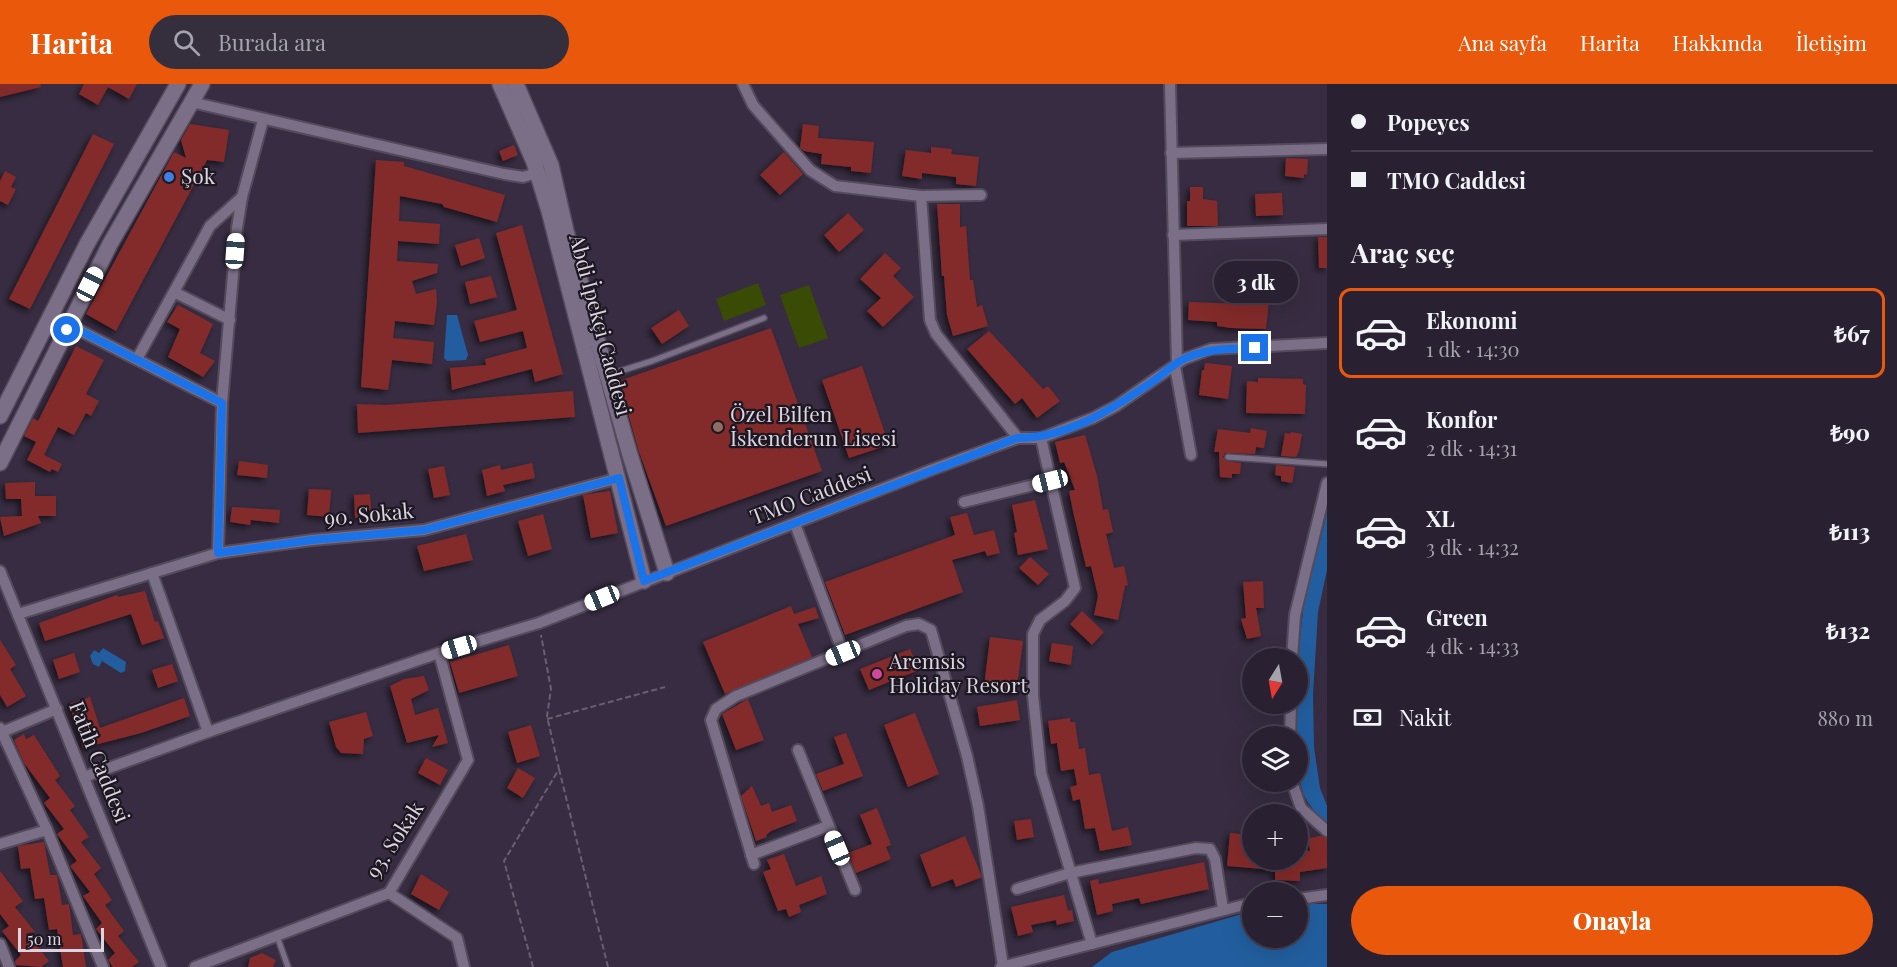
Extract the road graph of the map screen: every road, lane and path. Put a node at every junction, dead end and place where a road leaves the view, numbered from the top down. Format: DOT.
graph roads {
  1 [pos="178,84"];
  2 [pos="202,84"];
  3 [pos="500,84"];
  4 [pos="516,84"];
  5 [pos="742,84"];
  6 [pos="1170,84"];
  7 [pos="191,102"];
  8 [pos="264,120"];
  9 [pos="1327,149"];
  10 [pos="1171,153"];
  11 [pos="537,173"];
  12 [pos="981,195"];
  13 [pos="921,196"];
  14 [pos="242,197"];
  15 [pos="1327,229"];
  16 [pos="1173,235"];
  17 [pos="174,292"];
  18 [pos="764,318"];
  19 [pos="230,320"];
  20 [pos="69,325"];
  21 [pos="1327,343"];
  22 [pos="611,358"];
  23 [pos="137,359"];
  24 [pos="1176,364"];
  25 [pos="607,375"];
  26 [pos="222,403"];
  27 [pos="0,416"];
  28 [pos="1017,438"];
  29 [pos="1041,438"];
  30 [pos="1191,455"];
  31 [pos="1228,457"];
  32 [pos="0,464"];
  33 [pos="1327,464"];
  34 [pos="619,478"];
  35 [pos="1050,481"];
  36 [pos="1327,483"];
  37 [pos="964,502"];
  38 [pos="795,524"];
  39 [pos="218,553"];
  40 [pos="0,572"];
  41 [pos="152,573"];
  42 [pos="667,573"];
  43 [pos="644,581"];
  44 [pos="18,614"];
  45 [pos="539,623"];
  46 [pos="1293,648"];
  47 [pos="439,653"];
  48 [pos="843,653"];
  49 [pos="666,687"];
  50 [pos="57,709"];
  51 [pos="547,719"];
  52 [pos="0,731"];
  53 [pos="208,732"];
  54 [pos="798,750"];
  55 [pos="559,769"];
  56 [pos="84,777"];
  57 [pos="1295,792"];
  58 [pos="828,826"];
  59 [pos="47,830"];
  60 [pos="1327,831"];
  61 [pos="0,844"];
  62 [pos="1070,873"];
  63 [pos="1017,889"];
  64 [pos="855,890"];
  65 [pos="389,893"];
  66 [pos="1327,895"];
  67 [pos="1308,898"];
  68 [pos="1242,905"];
  69 [pos="1222,909"];
  70 [pos="277,936"];
  71 [pos="0,944"];
  72 [pos="1092,944"];
  73 [pos="9,967"];
  74 [pos="103,967"];
  75 [pos="161,967"];
  76 [pos="195,967"];
  77 [pos="288,967"];
  78 [pos="464,967"];
  79 [pos="532,967"];
  80 [pos="608,967"];
  81 [pos="1002,967"];
  1 -- 27 [label="street"];
  2 -- 7 [label="street"];
  3 -- 11 [label="street, Abdi İpekçi Caddesi"];
  4 -- 25 [label="street, Abdi İpekçi Caddesi"];
  5 -- 13 [label="street"];
  6 -- 10 [label="street"];
  7 -- 8 [label="street"];
  7 -- 20 [label="street"];
  8 -- 11 [label="street"];
  8 -- 14 [label="street"];
  9 -- 10 [label="street"];
  10 -- 16 [label="street"];
  11 -- 34 [label="street, Abdi İpekçi Caddesi"];
  12 -- 13 [label="street"];
  13 -- 28 [label="street"];
  14 -- 17 [label="street"];
  14 -- 19 [label="street"];
  15 -- 16 [label="street"];
  16 -- 24 [label="street"];
  17 -- 19 [label="street"];
  17 -- 23 [label="street"];
  18 -- 25 [label="lane"];
  19 -- 26 [label="street"];
  20 -- 23 [label="street"];
  20 -- 32 [label="street"];
  21 -- 24 [label="street, TMO Caddesi"];
  22 -- 25 [label="lane"];
  23 -- 26 [label="street"];
  24 -- 29 [label="street, TMO Caddesi"];
  24 -- 30 [label="street"];
  25 -- 42 [label="street, Abdi İpekçi Caddesi"];
  26 -- 39 [label="street"];
  28 -- 29 [label="street, TMO Caddesi"];
  28 -- 38 [label="street, TMO Caddesi"];
  29 -- 35 [label="street"];
  31 -- 33 [label="lane"];
  34 -- 39 [label="street, 90. Sokak"];
  34 -- 43 [label="street, Abdi İpekçi Caddesi"];
  35 -- 37 [label="street"];
  35 -- 62 [label="street"];
  36 -- 46 [label="street"];
  38 -- 42 [label="street, TMO Caddesi"];
  38 -- 48 [label="street"];
  39 -- 41 [label="street, 90. Sokak"];
  40 -- 44 [label="street, Fatih Caddesi"];
  41 -- 44 [label="street, 90. Sokak"];
  41 -- 53 [label="street"];
  42 -- 43 [label="street, TMO Caddesi"];
  43 -- 45 [label="street"];
  44 -- 50 [label="street, Fatih Caddesi"];
  45 -- 47 [label="street"];
  45 -- 51 [label="path"];
  47 -- 53 [label="street"];
  47 -- 65 [label="street, 93. Sokak"];
  48 -- 58 [label="street"];
  48 -- 81 [label="street"];
  49 -- 51 [label="path"];
  50 -- 52 [label="street"];
  50 -- 56 [label="street, Fatih Caddesi"];
  51 -- 55 [label="path"];
  52 -- 59 [label="street"];
  53 -- 56 [label="street"];
  54 -- 58 [label="street"];
  55 -- 79 [label="path"];
  55 -- 80 [label="path"];
  56 -- 75 [label="street, Fatih Caddesi"];
  57 -- 60 [label="street"];
  58 -- 64 [label="street"];
  59 -- 61 [label="street"];
  59 -- 74 [label="street"];
  62 -- 63 [label="street"];
  62 -- 69 [label="street"];
  62 -- 72 [label="street"];
  65 -- 70 [label="street, 93. Sokak"];
  65 -- 78 [label="street"];
  66 -- 67 [label="street"];
  68 -- 69 [label="street"];
  69 -- 72 [label="street"];
  70 -- 76 [label="street, 93. Sokak"];
  70 -- 77 [label="lane"];
  71 -- 73 [label="street"];
  72 -- 81 [label="street"];
}
